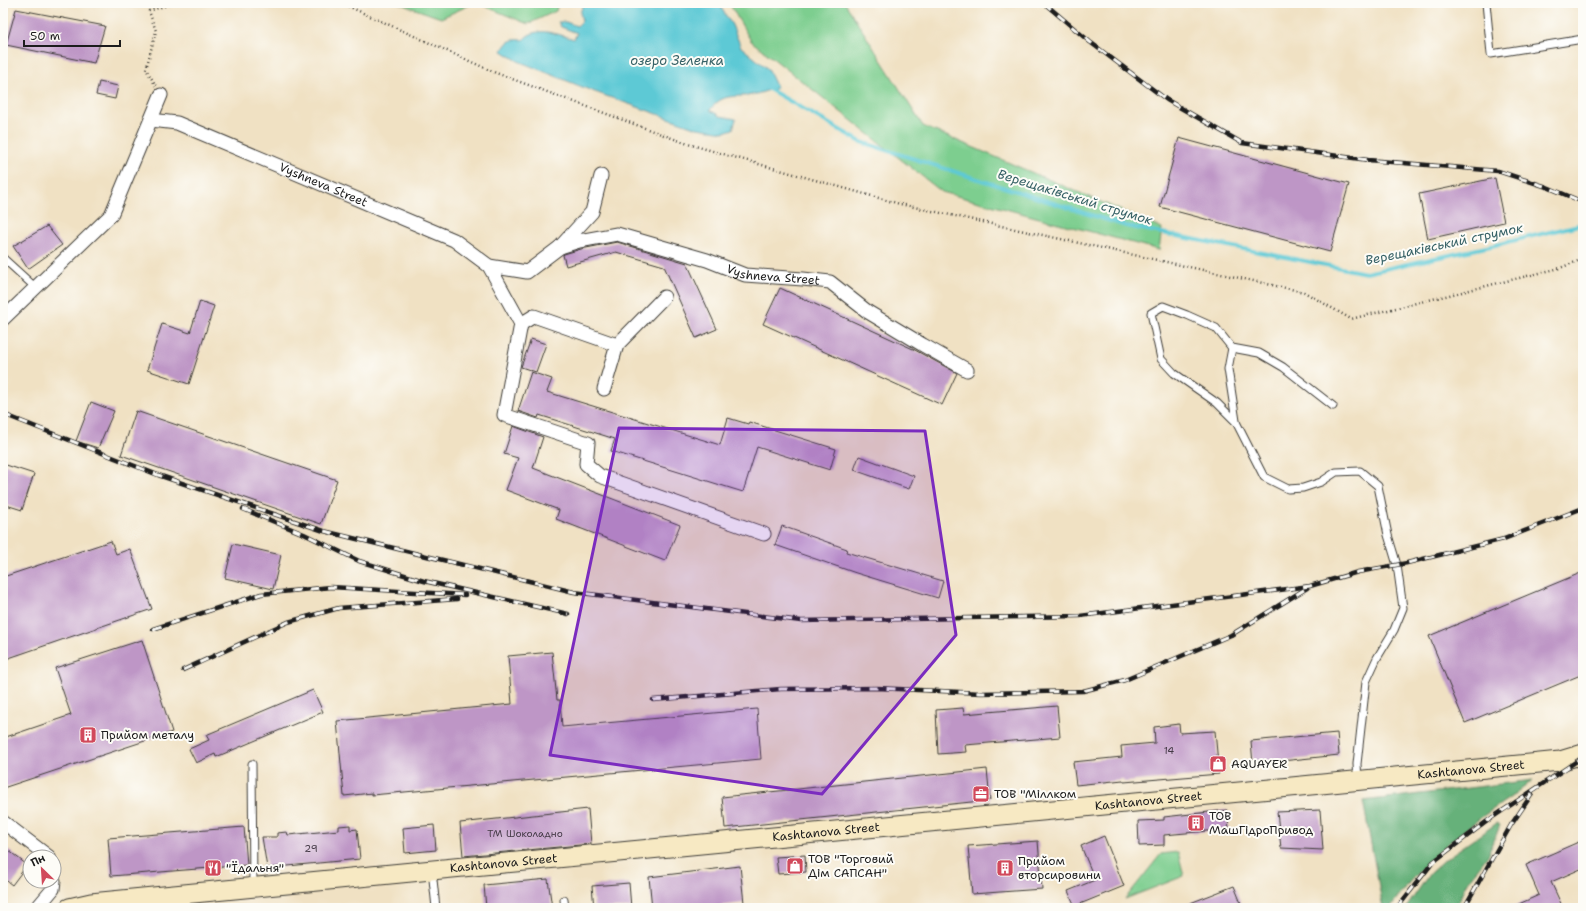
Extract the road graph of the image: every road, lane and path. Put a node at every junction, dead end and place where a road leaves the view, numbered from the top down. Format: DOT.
graph roads {
  1 [pos="174,3"];
  2 [pos="341,3"];
  3 [pos="1486,3"];
  4 [pos="1583,40"];
  5 [pos="161,95"];
  6 [pos="151,120"];
  7 [pos="601,176"];
  8 [pos="560,247"];
  9 [pos="3,258"];
  10 [pos="1583,259"];
  11 [pos="490,266"];
  12 [pos="36,288"];
  13 [pos="664,297"];
  14 [pos="3,319"];
  15 [pos="521,324"];
  16 [pos="617,345"];
  17 [pos="1232,348"];
  18 [pos="967,370"];
  19 [pos="604,389"];
  20 [pos="1333,406"];
  21 [pos="1236,422"];
  22 [pos="764,534"];
  23 [pos="1583,754"];
  24 [pos="252,764"];
  25 [pos="1358,781"];
  26 [pos="3,822"];
  27 [pos="38,849"];
  28 [pos="432,870"];
  29 [pos="253,887"];
  30 [pos="53,889"];
  31 [pos="564,900"];
  32 [pos="93,905"];
  33 [pos="37,908"];
  34 [pos="69,908"];
  35 [pos="436,908"];
  36 [pos="565,908"];
  1 -- 5 [label="path"];
  2 -- 10 [label="path"];
  3 -- 4 [label="lane"];
  5 -- 6 [label="street"];
  6 -- 11 [label="street, Vyshneva Street"];
  6 -- 12 [label="street"];
  7 -- 8 [label="street, Vyshneva Street"];
  8 -- 11 [label="street, Vyshneva Street"];
  8 -- 18 [label="street, Vyshneva Street"];
  9 -- 12 [label="lane"];
  11 -- 15 [label="street, Vyshneva Street"];
  12 -- 14 [label="street"];
  13 -- 16 [label="street"];
  15 -- 16 [label="street"];
  15 -- 22 [label="street"];
  16 -- 19 [label="street"];
  17 -- 20 [label="lane"];
  17 -- 21 [label="lane"];
  17 -- 21 [label="lane"];
  21 -- 25 [label="lane"];
  23 -- 25 [label="street, Kashtanova Street"];
  24 -- 29 [label="lane"];
  25 -- 28 [label="street, Kashtanova Street"];
  26 -- 27 [label="street"];
  28 -- 29 [label="street, Kashtanova Street"];
  28 -- 35 [label="lane"];
  29 -- 32 [label="street, Kashtanova Street"];
  30 -- 33 [label="street"];
  31 -- 36 [label="lane"];
  32 -- 34 [label="street, Kashtanova Street"];
}
